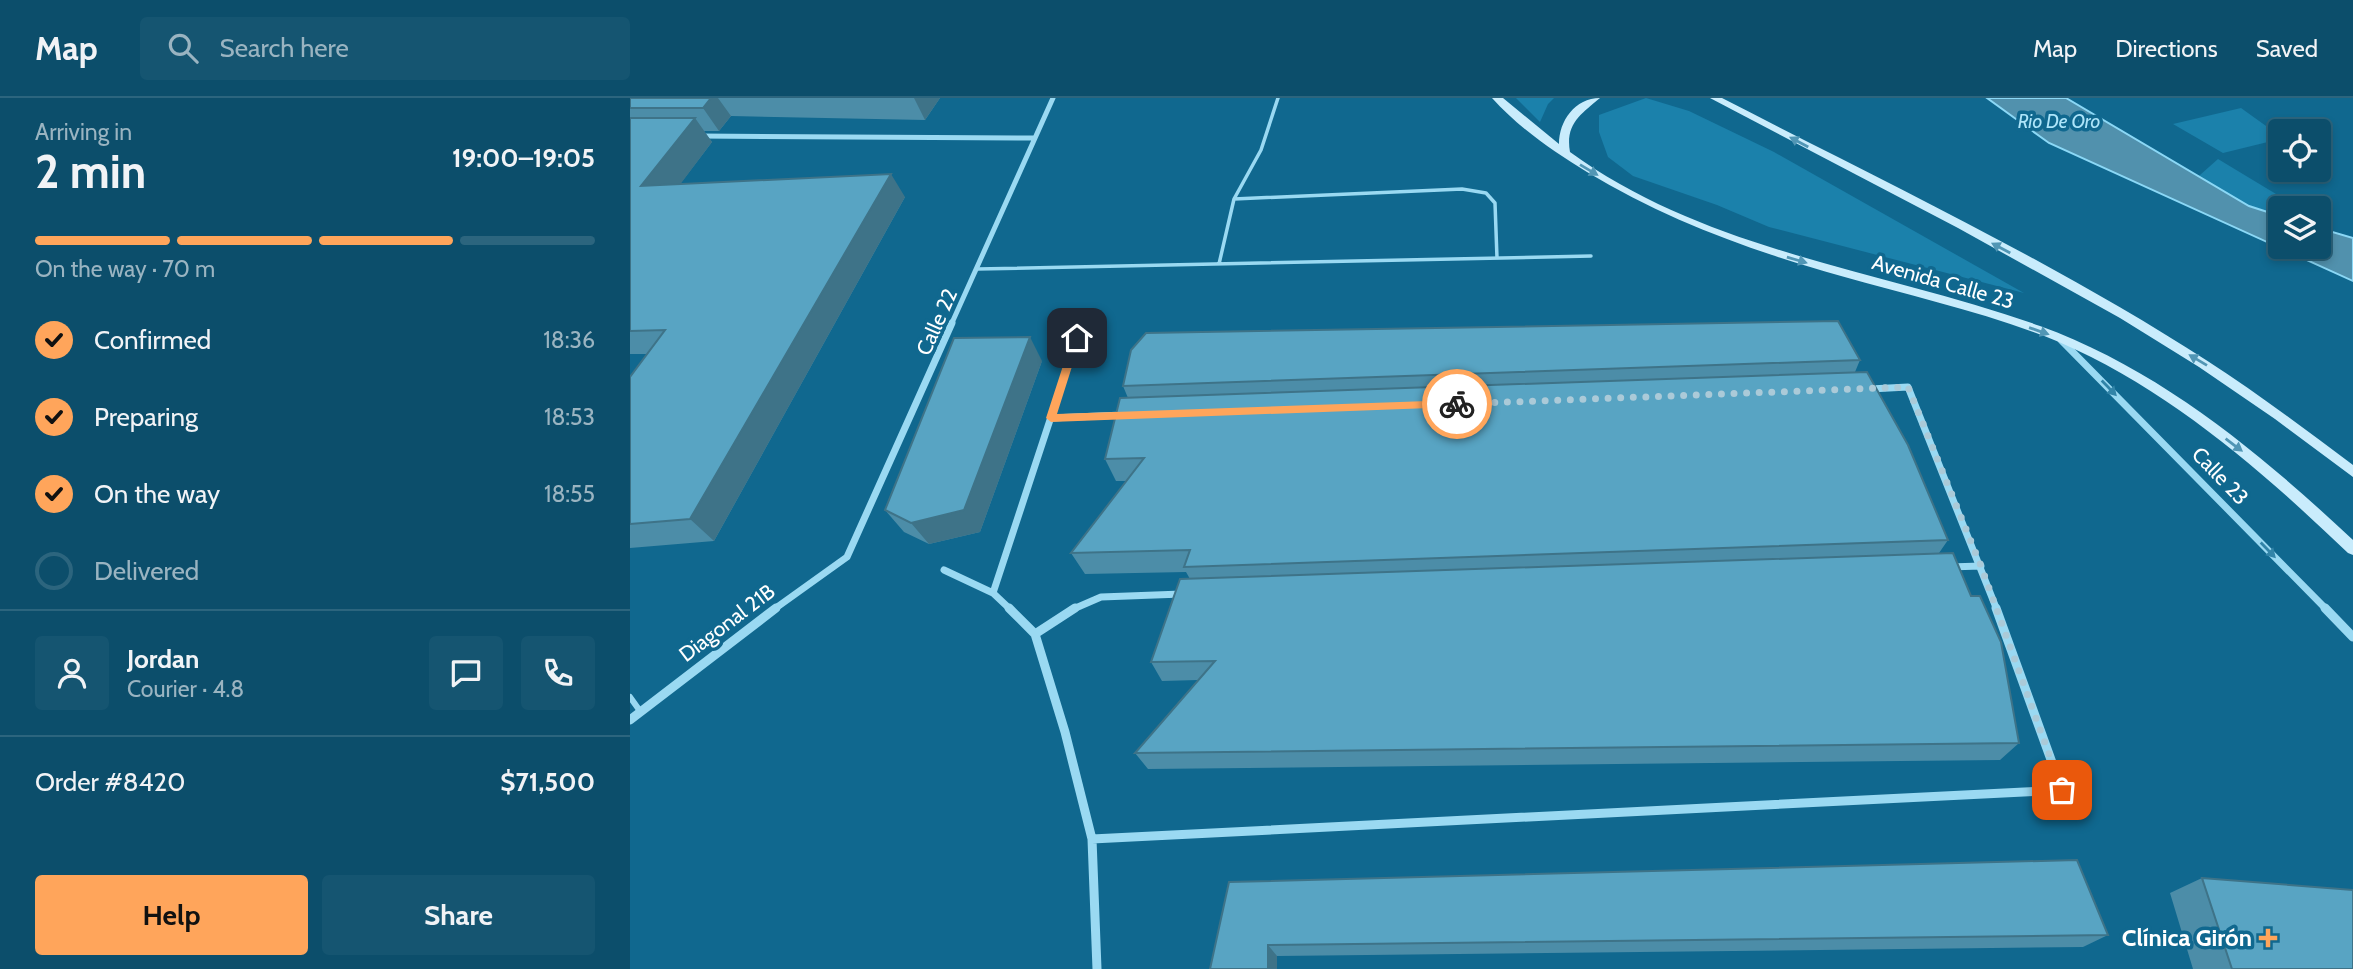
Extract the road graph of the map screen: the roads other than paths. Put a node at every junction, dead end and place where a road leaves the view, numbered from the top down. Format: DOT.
graph roads {
  1 [pos="1053,98"];
  2 [pos="1278,98"];
  3 [pos="1497,98"];
  4 [pos="1595,98"];
  5 [pos="1715,98"];
  6 [pos="686,136"];
  7 [pos="1034,138"];
  8 [pos="1566,156"];
  9 [pos="1234,199"];
  10 [pos="1591,256"];
  11 [pos="1497,258"];
  12 [pos="1219,264"];
  13 [pos="977,269"];
  14 [pos="1077,338"];
  15 [pos="2061,339"];
  16 [pos="1867,389"];
  17 [pos="1134,415"];
  18 [pos="1051,418"];
  19 [pos="2353,472"];
  20 [pos="2353,549"];
  21 [pos="847,557"];
  22 [pos="1981,566"];
  23 [pos="1939,567"];
  24 [pos="944,570"];
  25 [pos="993,593"];
  26 [pos="1199,593"];
  27 [pos="1035,634"];
  28 [pos="2353,637"];
  29 [pos="630,697"];
  30 [pos="640,711"];
  31 [pos="630,720"];
  32 [pos="1092,839"];
  33 [pos="1097,969"];
  1 -- 7 [label="street, Calle 22"];
  2 -- 9 [label="lane"];
  3 -- 8 [label="street, Avenida Calle 23"];
  4 -- 8 [label="street"];
  19 -- 5 [label="street, Avenida Calle 23, one-way"];
  6 -- 7 [label="street"];
  7 -- 13 [label="street, Calle 22"];
  8 -- 15 [label="street, Avenida Calle 23, one-way"];
  9 -- 11 [label="lane"];
  9 -- 12 [label="lane"];
  10 -- 11 [label="lane"];
  11 -- 12 [label="lane"];
  12 -- 13 [label="lane"];
  13 -- 21 [label="street, Calle 22"];
  14 -- 18 [label="street"];
  15 -- 20 [label="street, Avenida Calle 23, one-way"];
  15 -- 28 [label="street, Calle 23, one-way"];
  16 -- 22 [label="street"];
  17 -- 18 [label="street"];
  18 -- 25 [label="street"];
  21 -- 30 [label="street, Diagonal 21B"];
  22 -- 23 [label="street"];
  22 -- 32 [label="street"];
  24 -- 25 [label="street"];
  25 -- 27 [label="street"];
  26 -- 27 [label="street"];
  27 -- 32 [label="street"];
  29 -- 30 [label="lane"];
  30 -- 31 [label="street, Diagonal 21B"];
  32 -- 33 [label="street"];
}
